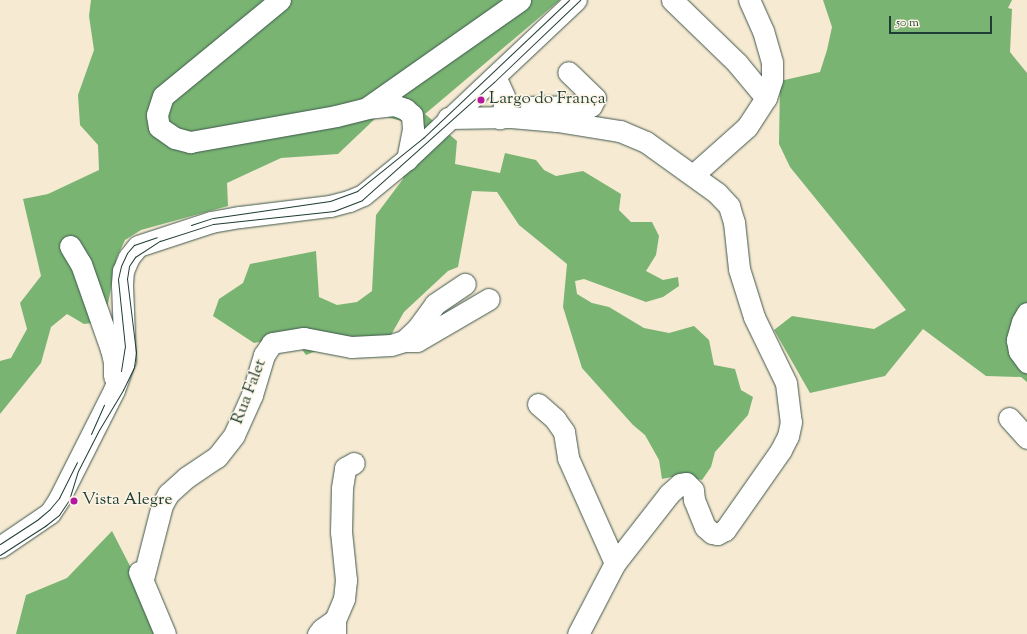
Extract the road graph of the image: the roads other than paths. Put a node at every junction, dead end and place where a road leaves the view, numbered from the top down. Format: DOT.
graph roads {
  1 [pos="280,0"];
  2 [pos="520,0"];
  3 [pos="576,0"];
  4 [pos="672,0"];
  5 [pos="748,0"];
  6 [pos="568,72"];
  7 [pos="495,76"];
  8 [pos="766,98"];
  9 [pos="367,108"];
  10 [pos="502,112"];
  11 [pos="448,118"];
  12 [pos="407,159"];
  13 [pos="693,174"];
  14 [pos="70,246"];
  15 [pos="465,284"];
  16 [pos="489,299"];
  17 [pos="1027,313"];
  18 [pos="404,341"];
  19 [pos="1027,362"];
  20 [pos="114,390"];
  21 [pos="538,404"];
  22 [pos="1009,418"];
  23 [pos="1027,438"];
  24 [pos="354,463"];
  25 [pos="0,547"];
  26 [pos="615,563"];
  27 [pos="335,627"];
  28 [pos="165,634"];
  29 [pos="318,634"];
  30 [pos="578,634"];
  1 -- 9 [label="street"];
  2 -- 9 [label="street"];
  3 -- 7 [label="street"];
  4 -- 8 [label="street"];
  5 -- 8 [label="street"];
  6 -- 10 [label="street"];
  7 -- 10 [label="street"];
  7 -- 11 [label="street"];
  8 -- 13 [label="street"];
  9 -- 12 [label="street"];
  10 -- 11 [label="street"];
  10 -- 13 [label="street"];
  11 -- 12 [label="street"];
  12 -- 20 [label="street"];
  13 -- 26 [label="street"];
  14 -- 20 [label="street"];
  15 -- 18 [label="street"];
  16 -- 18 [label="street, Rua Falet"];
  17 -- 19 [label="street"];
  18 -- 28 [label="street, Rua Falet"];
  20 -- 25 [label="street"];
  21 -- 26 [label="street"];
  22 -- 23 [label="street"];
  24 -- 27 [label="street"];
  26 -- 30 [label="street"];
  27 -- 29 [label="street"];
}
